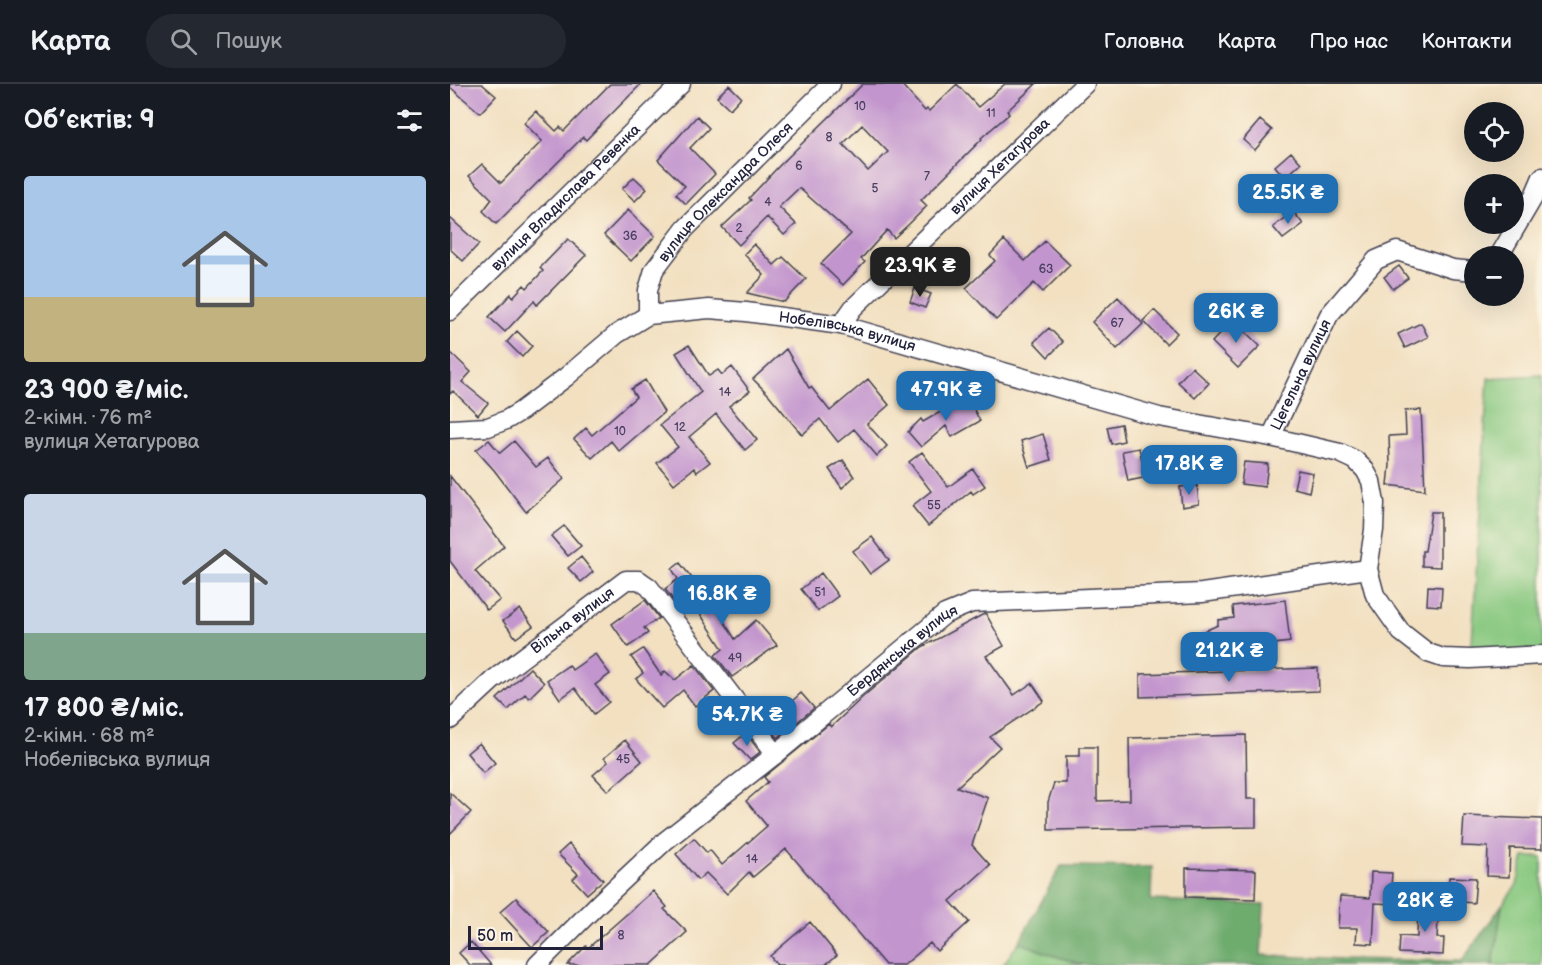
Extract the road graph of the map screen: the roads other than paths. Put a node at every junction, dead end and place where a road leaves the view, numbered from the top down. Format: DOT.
graph roads {
  1 [pos="681,84"];
  2 [pos="831,84"];
  3 [pos="1085,84"];
  4 [pos="1542,177"];
  5 [pos="1505,246"];
  6 [pos="1464,270"];
  7 [pos="450,311"];
  8 [pos="648,315"];
  9 [pos="841,325"];
  10 [pos="450,429"];
  11 [pos="1271,437"];
  12 [pos="1368,569"];
  13 [pos="1542,656"];
  14 [pos="450,720"];
  15 [pos="776,754"];
  16 [pos="537,965"];
  1 -- 7 [label="street, вулиця Владислава Ревенка"];
  2 -- 8 [label="street, вулиця Олександра Олеся"];
  3 -- 9 [label="street, вулиця Хетагурова"];
  4 -- 5 [label="street"];
  6 -- 11 [label="street, Цегельна вулиця"];
  8 -- 9 [label="street, Нобелівська вулиця"];
  8 -- 10 [label="street, Нобелівська вулиця"];
  9 -- 11 [label="street, Нобелівська вулиця"];
  11 -- 12 [label="street, Цегельна вулиця"];
  12 -- 13 [label="street, Цегельна вулиця"];
  12 -- 15 [label="street, Бердянська вулиця"];
  14 -- 15 [label="street, Вільна вулиця"];
  15 -- 16 [label="street, Бердянська вулиця"];
}
